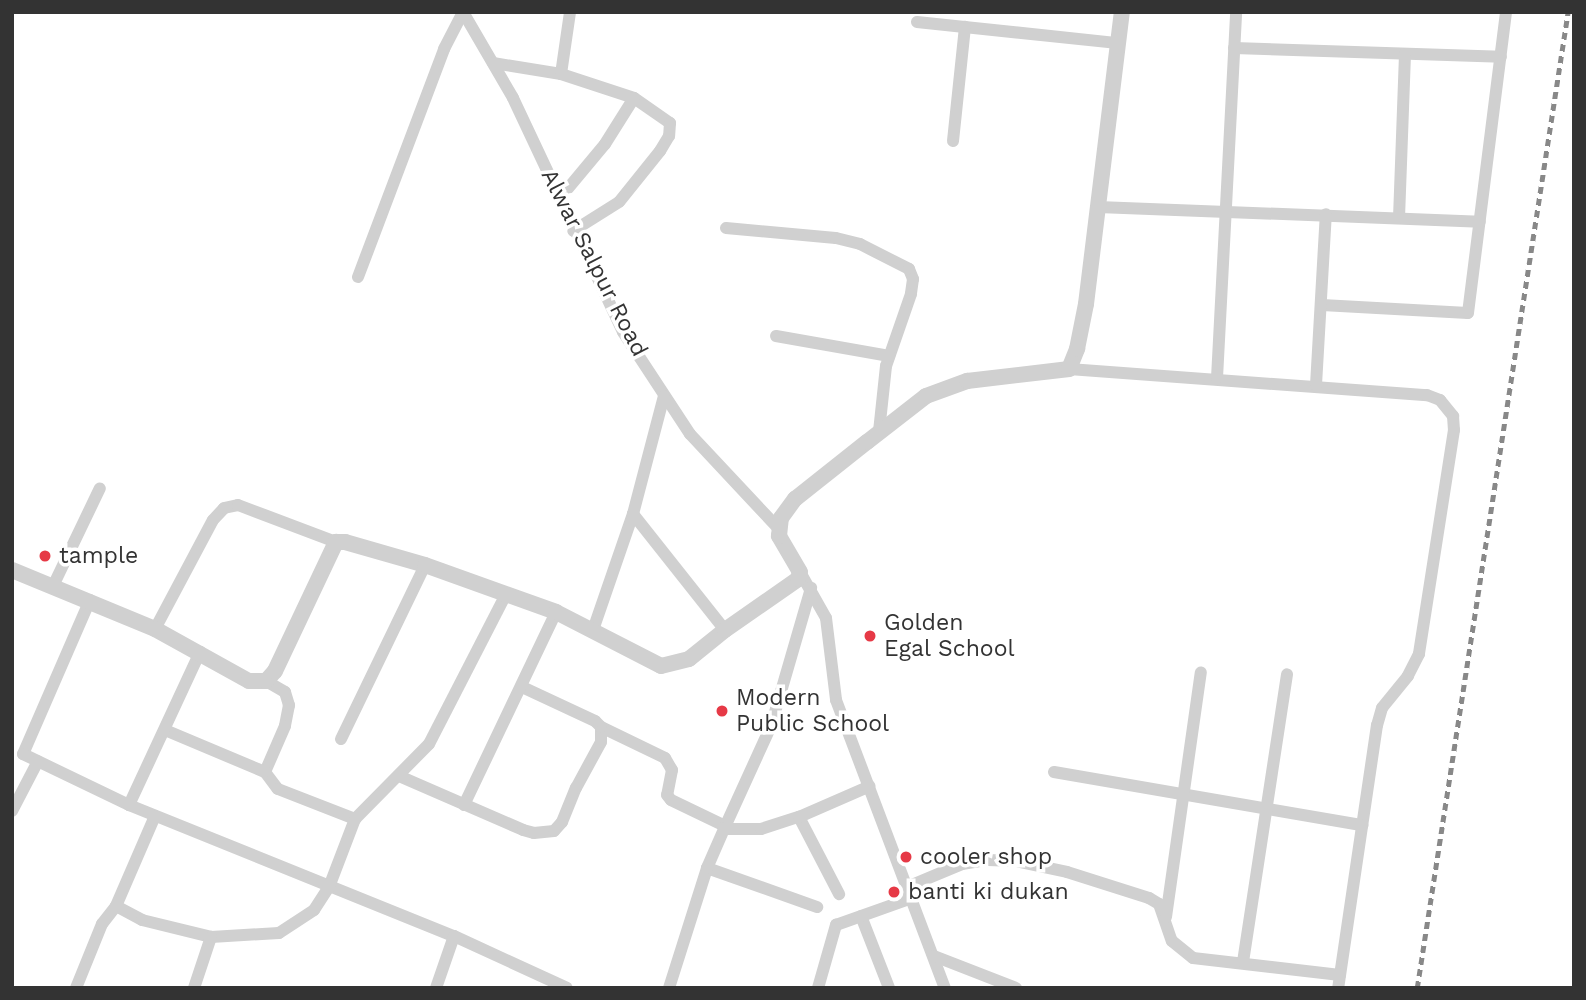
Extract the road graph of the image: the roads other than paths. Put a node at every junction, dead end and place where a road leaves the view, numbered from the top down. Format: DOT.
graph roads {
  1 [pos="463,12"];
  2 [pos="569,12"];
  3 [pos="1122,12"];
  4 [pos="1236,12"];
  5 [pos="1506,12"];
  6 [pos="918,22"];
  7 [pos="965,27"];
  8 [pos="1118,43"];
  9 [pos="1234,48"];
  10 [pos="1405,54"];
  11 [pos="1501,57"];
  12 [pos="493,63"];
  13 [pos="561,74"];
  14 [pos="634,98"];
  15 [pos="953,141"];
  16 [pos="560,198"];
  17 [pos="1098,207"];
  18 [pos="1225,210"];
  19 [pos="1326,214"];
  20 [pos="1399,218"];
  21 [pos="1480,222"];
  22 [pos="726,228"];
  23 [pos="573,231"];
  24 [pos="358,277"];
  25 [pos="1322,305"];
  26 [pos="776,336"];
  27 [pos="889,356"];
  28 [pos="1069,369"];
  29 [pos="1217,377"];
  30 [pos="1316,385"];
  31 [pos="664,396"];
  32 [pos="879,432"];
  33 [pos="100,488"];
  34 [pos="633,514"];
  35 [pos="778,528"];
  36 [pos="336,542"];
  37 [pos="425,565"];
  38 [pos="13,571"];
  39 [pos="800,572"];
  40 [pos="54,584"];
  41 [pos="811,588"];
  42 [pos="506,594"];
  43 [pos="90,600"];
  44 [pos="556,612"];
  45 [pos="155,629"];
  46 [pos="593,630"];
  47 [pos="725,630"];
  48 [pos="200,652"];
  49 [pos="1201,672"];
  50 [pos="1287,674"];
  51 [pos="266,681"];
  52 [pos="522,687"];
  53 [pos="601,727"];
  54 [pos="165,730"];
  55 [pos="341,739"];
  56 [pos="38,761"];
  57 [pos="265,772"];
  58 [pos="1054,772"];
  59 [pos="399,776"];
  60 [pos="870,786"];
  61 [pos="1184,795"];
  62 [pos="130,805"];
  63 [pos="464,805"];
  64 [pos="1266,809"];
  65 [pos="12,811"];
  66 [pos="155,816"];
  67 [pos="799,817"];
  68 [pos="355,819"];
  69 [pos="1362,825"];
  70 [pos="724,828"];
  71 [pos="707,868"];
  72 [pos="329,887"];
  73 [pos="909,893"];
  74 [pos="839,894"];
  75 [pos="117,906"];
  76 [pos="817,907"];
  77 [pos="861,916"];
  78 [pos="1166,916"];
  79 [pos="454,936"];
  80 [pos="211,937"];
  81 [pos="934,956"];
  82 [pos="1243,962"];
  83 [pos="1339,981"];
  84 [pos="76,988"];
  85 [pos="194,988"];
  86 [pos="436,988"];
  87 [pos="567,988"];
  88 [pos="669,988"];
  89 [pos="818,988"];
  90 [pos="889,988"];
  91 [pos="945,988"];
  92 [pos="1016,988"];
  1 -- 12 [label="street, Alwar Salpur Road"];
  1 -- 24 [label="street"];
  2 -- 13 [label="street"];
  3 -- 8 [label="street"];
  4 -- 9 [label="street"];
  5 -- 11 [label="street"];
  6 -- 7 [label="street"];
  7 -- 8 [label="street"];
  7 -- 15 [label="street"];
  8 -- 17 [label="street"];
  9 -- 10 [label="street"];
  9 -- 18 [label="street"];
  10 -- 11 [label="street"];
  10 -- 20 [label="street"];
  11 -- 21 [label="street"];
  12 -- 13 [label="street"];
  12 -- 16 [label="street, Alwar Salpur Road"];
  13 -- 14 [label="street"];
  14 -- 16 [label="street"];
  14 -- 23 [label="street"];
  16 -- 23 [label="street, Alwar Salpur Road"];
  17 -- 18 [label="street"];
  17 -- 28 [label="street"];
  18 -- 19 [label="street"];
  18 -- 29 [label="street"];
  19 -- 20 [label="street"];
  19 -- 25 [label="street"];
  20 -- 21 [label="street"];
  21 -- 25 [label="street"];
  22 -- 27 [label="street"];
  23 -- 31 [label="street, Alwar Salpur Road"];
  25 -- 30 [label="street"];
  26 -- 27 [label="street"];
  27 -- 32 [label="street"];
  28 -- 29 [label="street"];
  28 -- 32 [label="street"];
  29 -- 30 [label="street"];
  30 -- 69 [label="street"];
  31 -- 34 [label="street"];
  31 -- 35 [label="street, Alwar Salpur Road"];
  32 -- 35 [label="street"];
  33 -- 40 [label="street"];
  34 -- 46 [label="street"];
  34 -- 47 [label="street"];
  35 -- 39 [label="street"];
  36 -- 37 [label="street"];
  36 -- 45 [label="street"];
  36 -- 51 [label="street"];
  37 -- 42 [label="street"];
  37 -- 55 [label="street"];
  38 -- 40 [label="street"];
  39 -- 41 [label="street"];
  39 -- 47 [label="street"];
  40 -- 43 [label="street"];
  41 -- 60 [label="street"];
  41 -- 70 [label="street"];
  42 -- 44 [label="street"];
  42 -- 59 [label="street"];
  43 -- 45 [label="street"];
  43 -- 56 [label="street"];
  44 -- 46 [label="street"];
  44 -- 52 [label="street"];
  45 -- 48 [label="street"];
  46 -- 47 [label="street"];
  48 -- 51 [label="street"];
  48 -- 54 [label="street"];
  49 -- 61 [label="street"];
  50 -- 64 [label="street"];
  51 -- 57 [label="street"];
  52 -- 53 [label="street"];
  52 -- 63 [label="street"];
  53 -- 63 [label="street"];
  53 -- 70 [label="street"];
  54 -- 57 [label="street"];
  54 -- 62 [label="street"];
  56 -- 62 [label="street"];
  56 -- 65 [label="street"];
  57 -- 68 [label="street"];
  58 -- 61 [label="street"];
  59 -- 63 [label="street"];
  59 -- 68 [label="street"];
  60 -- 67 [label="street"];
  60 -- 73 [label="street"];
  61 -- 64 [label="street"];
  61 -- 78 [label="street"];
  62 -- 66 [label="street"];
  64 -- 69 [label="street"];
  64 -- 82 [label="street"];
  66 -- 72 [label="street"];
  66 -- 75 [label="street"];
  67 -- 70 [label="street"];
  67 -- 74 [label="street"];
  68 -- 72 [label="street"];
  69 -- 83 [label="street"];
  70 -- 71 [label="street"];
  71 -- 76 [label="street"];
  71 -- 88 [label="street"];
  72 -- 79 [label="street"];
  72 -- 80 [label="street"];
  73 -- 77 [label="street"];
  73 -- 78 [label="street"];
  73 -- 81 [label="street"];
  75 -- 80 [label="street"];
  75 -- 84 [label="street"];
  77 -- 89 [label="street"];
  77 -- 90 [label="street"];
  78 -- 82 [label="street"];
  79 -- 86 [label="street"];
  79 -- 87 [label="street"];
  80 -- 85 [label="street"];
  81 -- 91 [label="street"];
  81 -- 92 [label="street"];
  82 -- 83 [label="street"];
}
